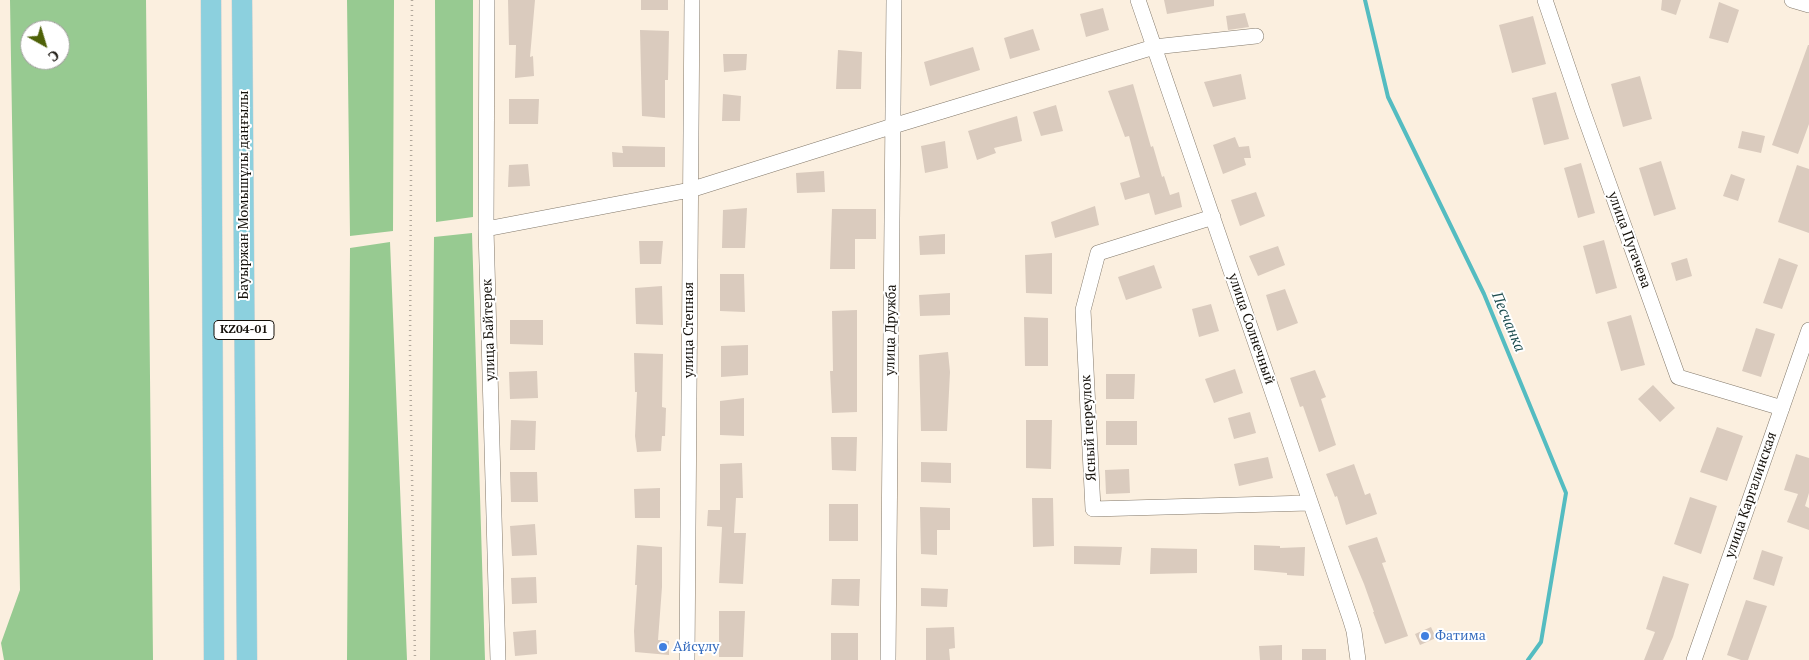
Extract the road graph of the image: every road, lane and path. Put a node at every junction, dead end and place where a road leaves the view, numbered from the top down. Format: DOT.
graph roads {
  1 [pos="211,0"];
  2 [pos="242,0"];
  3 [pos="412,0"];
  4 [pos="487,0"];
  5 [pos="692,0"];
  6 [pos="894,0"];
  7 [pos="1138,0"];
  8 [pos="1545,0"];
  9 [pos="1792,0"];
  10 [pos="1809,5"];
  11 [pos="1256,36"];
  12 [pos="1154,47"];
  13 [pos="893,126"];
  14 [pos="690,190"];
  15 [pos="1213,217"];
  16 [pos="486,229"];
  17 [pos="1809,330"];
  18 [pos="1782,408"];
  19 [pos="1309,502"];
  20 [pos="214,660"];
  21 [pos="246,660"];
  22 [pos="416,660"];
  23 [pos="498,660"];
  24 [pos="688,660"];
  25 [pos="888,660"];
  26 [pos="1358,660"];
  27 [pos="1694,660"];
  1 -- 20 [label="main road, KZ04-01"];
  2 -- 21 [label="main road, Бауыржан Момышұлы даңғылы / KZ04-01"];
  3 -- 22 [label="path"];
  4 -- 16 [label="street, улица Байтерек"];
  5 -- 14 [label="street, улица Степная"];
  6 -- 13 [label="street, улица Дружба"];
  7 -- 12 [label="street, улица Солнечный"];
  8 -- 18 [label="street, улица Пугачева"];
  9 -- 10 [label="street"];
  11 -- 12 [label="street"];
  12 -- 13 [label="street"];
  12 -- 15 [label="street, улица Солнечный"];
  13 -- 14 [label="street"];
  13 -- 25 [label="street, улица Дружба"];
  14 -- 16 [label="street"];
  14 -- 24 [label="street, улица Степная"];
  15 -- 19 [label="street, улица Солнечный"];
  15 -- 19 [label="street, Ясный переулок"];
  16 -- 23 [label="street, улица Байтерек"];
  17 -- 18 [label="street, улица Каргалинская"];
  18 -- 27 [label="street, улица Каргалинская"];
  19 -- 26 [label="street, улица Солнечный"];
}
